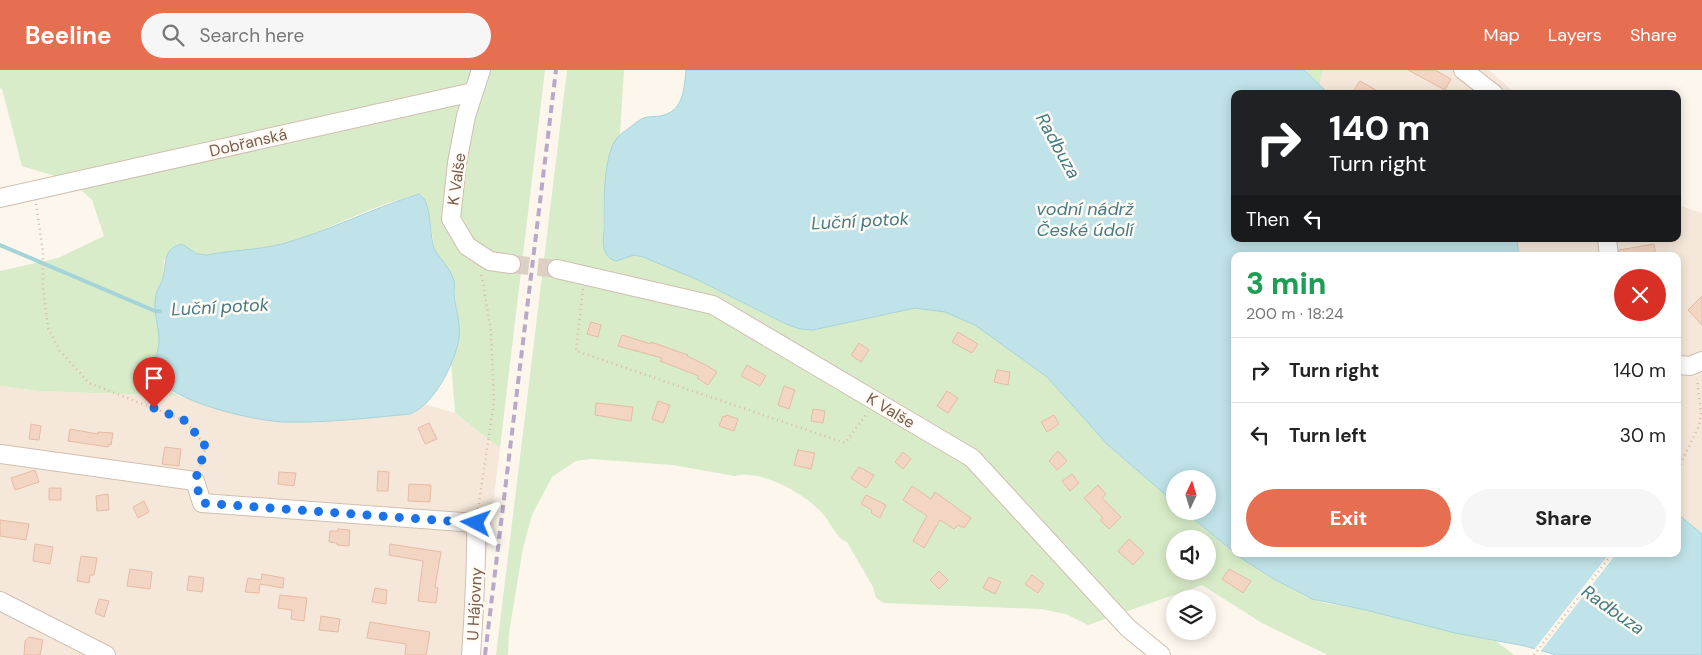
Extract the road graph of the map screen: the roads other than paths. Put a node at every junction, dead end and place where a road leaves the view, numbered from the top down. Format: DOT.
graph roads {
  1 [pos="480,70"];
  2 [pos="1463,70"];
  3 [pos="1489,90"];
  4 [pos="473,92"];
  5 [pos="0,198"];
  6 [pos="511,264"];
  7 [pos="557,269"];
  8 [pos="0,454"];
  9 [pos="0,601"];
  10 [pos="106,655"];
  11 [pos="470,655"];
  12 [pos="1161,655"];
  1 -- 4 [label="street"];
  2 -- 3 [label="street"];
  4 -- 5 [label="street, Dobřanská"];
  4 -- 6 [label="street, K Valše"];
  7 -- 12 [label="street, K Valše"];
  8 -- 11 [label="street, U Hájovny"];
  9 -- 10 [label="street"];
}
